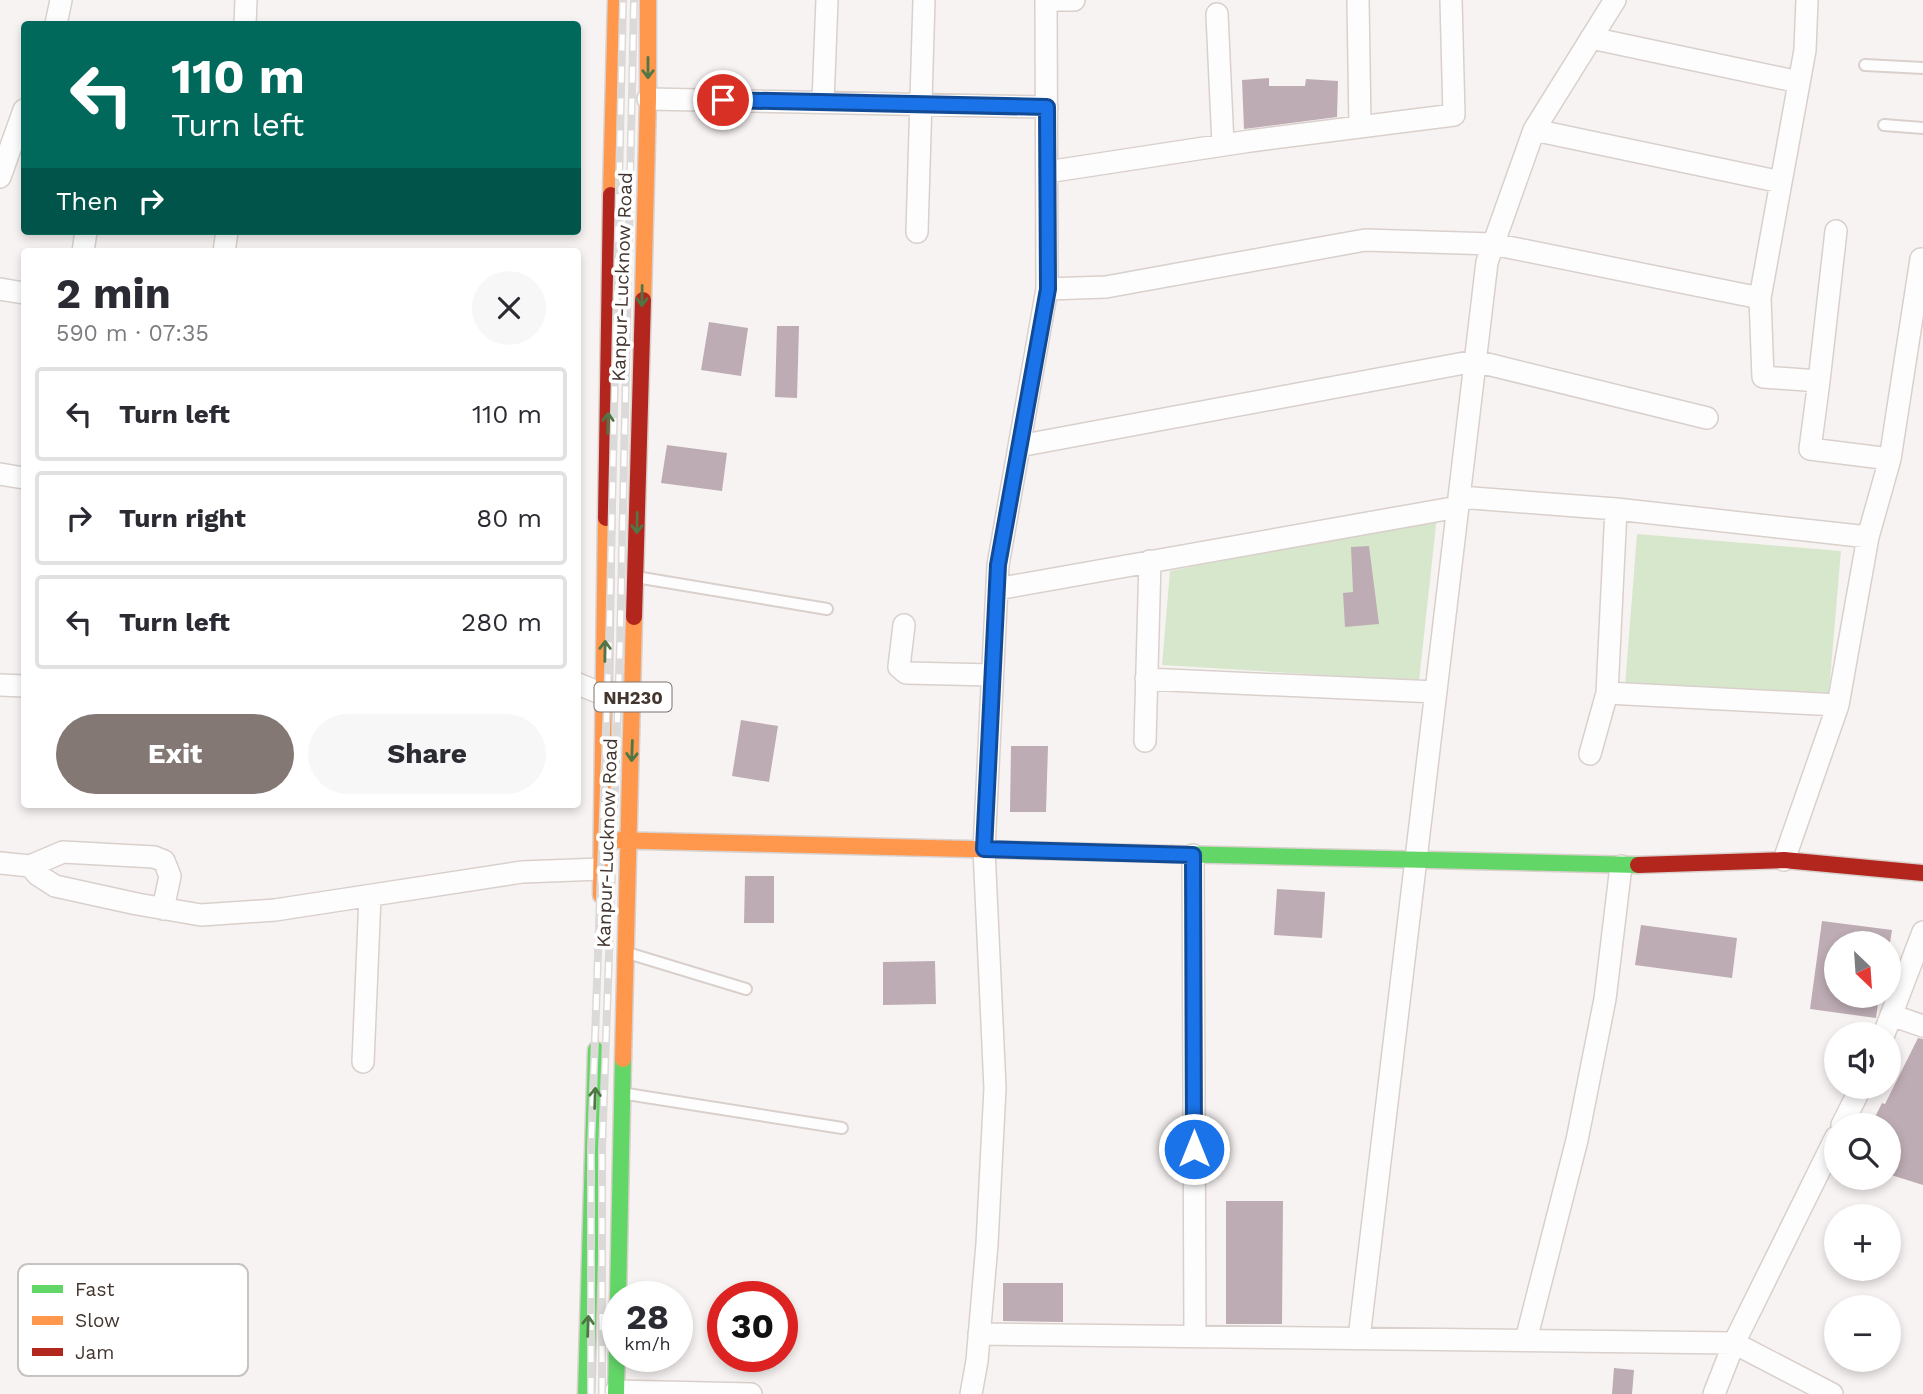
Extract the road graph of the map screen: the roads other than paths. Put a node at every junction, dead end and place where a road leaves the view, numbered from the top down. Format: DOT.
graph roads {
  1 [pos="61,0"];
  2 [pos="246,0"];
  3 [pos="617,0"];
  4 [pos="648,0"];
  5 [pos="827,0"];
  6 [pos="924,0"];
  7 [pos="1046,0"];
  8 [pos="1074,0"];
  9 [pos="1358,0"];
  10 [pos="1451,0"];
  11 [pos="1615,0"];
  12 [pos="1807,0"];
  13 [pos="1217,14"];
  14 [pos="57,21"];
  15 [pos="245,21"];
  16 [pos="1591,38"];
  17 [pos="1865,65"];
  18 [pos="1923,68"];
  19 [pos="1799,82"];
  20 [pos="648,99"];
  21 [pos="823,102"];
  22 [pos="922,106"];
  23 [pos="1047,107"];
  24 [pos="21,118"];
  25 [pos="1884,125"];
  26 [pos="1360,127"];
  27 [pos="1923,128"];
  28 [pos="1534,130"];
  29 [pos="1223,145"];
  30 [pos="2,172"];
  31 [pos="1047,172"];
  32 [pos="1781,181"];
  33 [pos="1836,231"];
  34 [pos="917,232"];
  35 [pos="1493,244"];
  36 [pos="1923,260"];
  37 [pos="0,289"];
  38 [pos="1048,289"];
  39 [pos="21,292"];
  40 [pos="1760,298"];
  41 [pos="1475,361"];
  42 [pos="1819,381"];
  43 [pos="1707,418"];
  44 [pos="1019,446"];
  45 [pos="1890,459"];
  46 [pos="0,474"];
  47 [pos="21,478"];
  48 [pos="1458,502"];
  49 [pos="1616,509"];
  50 [pos="1868,537"];
  51 [pos="1150,561"];
  52 [pos="635,577"];
  53 [pos="997,589"];
  54 [pos="827,609"];
  55 [pos="904,625"];
  56 [pos="992,675"];
  57 [pos="1146,679"];
  58 [pos="0,685"];
  59 [pos="581,685"];
  60 [pos="21,686"];
  61 [pos="1436,692"];
  62 [pos="1607,693"];
  63 [pos="605,695"];
  64 [pos="1838,705"];
  65 [pos="1145,741"];
  66 [pos="1590,754"];
  67 [pos="602,840"];
  68 [pos="629,840"];
  69 [pos="984,849"];
  70 [pos="1193,855"];
  71 [pos="1784,860"];
  72 [pos="1415,861"];
  73 [pos="0,863"];
  74 [pos="30,866"];
  75 [pos="1621,866"];
  76 [pos="601,869"];
  77 [pos="1923,873"];
  78 [pos="370,897"];
  79 [pos="163,909"];
  80 [pos="600,910"];
  81 [pos="1923,932"];
  82 [pos="625,952"];
  83 [pos="746,989"];
  84 [pos="1888,1022"];
  85 [pos="1901,1025"];
  86 [pos="1923,1026"];
  87 [pos="596,1034"];
  88 [pos="363,1062"];
  89 [pos="622,1093"];
  90 [pos="842,1128"];
  91 [pos="1824,1161"];
  92 [pos="979,1334"];
  93 [pos="1195,1336"];
  94 [pos="1359,1338"];
  95 [pos="1526,1340"];
  96 [pos="1734,1343"];
  97 [pos="616,1393"];
  98 [pos="685,1393"];
  99 [pos="586,1394"];
  100 [pos="751,1394"];
  101 [pos="971,1394"];
  102 [pos="1714,1394"];
  103 [pos="1832,1394"];
  1 -- 14 [label="street"];
  2 -- 15 [label="street"];
  63 -- 3 [label="main road, Kanpur-Lucknow Road / NH230, one-way"];
  4 -- 20 [label="main road, Kanpur-Lucknow Road / NH230, one-way"];
  5 -- 21 [label="street"];
  6 -- 22 [label="street"];
  7 -- 8 [label="street"];
  7 -- 23 [label="street"];
  9 -- 26 [label="street"];
  10 -- 26 [label="street"];
  11 -- 16 [label="street"];
  12 -- 19 [label="street"];
  13 -- 29 [label="street"];
  16 -- 19 [label="street"];
  16 -- 28 [label="street"];
  17 -- 18 [label="lane"];
  19 -- 32 [label="street"];
  20 -- 21 [label="street"];
  20 -- 52 [label="main road, Kanpur-Lucknow Road / NH230, one-way"];
  21 -- 22 [label="street"];
  22 -- 23 [label="street"];
  22 -- 34 [label="street"];
  23 -- 31 [label="street"];
  24 -- 30 [label="street"];
  25 -- 27 [label="lane"];
  26 -- 29 [label="street"];
  28 -- 32 [label="street"];
  28 -- 35 [label="street"];
  29 -- 31 [label="street"];
  31 -- 38 [label="street"];
  32 -- 40 [label="street"];
  33 -- 42 [label="street"];
  35 -- 38 [label="street"];
  35 -- 40 [label="street"];
  35 -- 41 [label="street"];
  36 -- 45 [label="street"];
  37 -- 39 [label="street"];
  38 -- 44 [label="street"];
  40 -- 42 [label="street"];
  41 -- 43 [label="street"];
  41 -- 44 [label="street"];
  41 -- 48 [label="street"];
  42 -- 45 [label="street"];
  44 -- 53 [label="street"];
  45 -- 50 [label="street"];
  46 -- 47 [label="street"];
  48 -- 49 [label="street"];
  48 -- 51 [label="street"];
  48 -- 61 [label="street"];
  49 -- 50 [label="street"];
  49 -- 62 [label="street"];
  50 -- 64 [label="street"];
  51 -- 53 [label="street"];
  51 -- 57 [label="street"];
  52 -- 54 [label="lane"];
  52 -- 68 [label="main road, Kanpur-Lucknow Road / NH230, one-way"];
  53 -- 56 [label="street"];
  55 -- 56 [label="street"];
  56 -- 69 [label="street"];
  57 -- 61 [label="street"];
  57 -- 65 [label="street"];
  58 -- 60 [label="street"];
  59 -- 63 [label="street"];
  61 -- 72 [label="street"];
  62 -- 64 [label="street"];
  62 -- 66 [label="street"];
  63 -- 67 [label="main road, Kanpur-Lucknow Road / NH230"];
  64 -- 71 [label="street"];
  67 -- 68 [label="main road"];
  67 -- 76 [label="main road, Kanpur-Lucknow Road / NH230"];
  68 -- 69 [label="main road"];
  68 -- 82 [label="main road, Kanpur-Lucknow Road / NH230"];
  69 -- 70 [label="main road"];
  69 -- 92 [label="street"];
  70 -- 72 [label="main road"];
  70 -- 93 [label="street"];
  71 -- 75 [label="main road"];
  71 -- 77 [label="main road"];
  72 -- 75 [label="main road"];
  72 -- 94 [label="street"];
  73 -- 74 [label="street"];
  74 -- 79 [label="street"];
  74 -- 79 [label="street"];
  75 -- 95 [label="street"];
  76 -- 78 [label="street"];
  76 -- 80 [label="main road, Kanpur-Lucknow Road / NH230"];
  78 -- 79 [label="street"];
  78 -- 88 [label="street"];
  81 -- 84 [label="street"];
  82 -- 83 [label="lane"];
  82 -- 89 [label="main road, Kanpur-Lucknow Road / NH230"];
  85 -- 86 [label="street"];
  99 -- 87 [label="main road, one-way"];
  89 -- 90 [label="lane"];
  89 -- 97 [label="main road, Kanpur-Lucknow Road / NH230"];
  91 -- 96 [label="street"];
  92 -- 93 [label="street"];
  92 -- 101 [label="street"];
  93 -- 94 [label="street"];
  94 -- 95 [label="street"];
  95 -- 96 [label="street"];
  96 -- 102 [label="street"];
  96 -- 103 [label="street"];
  97 -- 98 [label="street"];
  98 -- 100 [label="street"];
}
